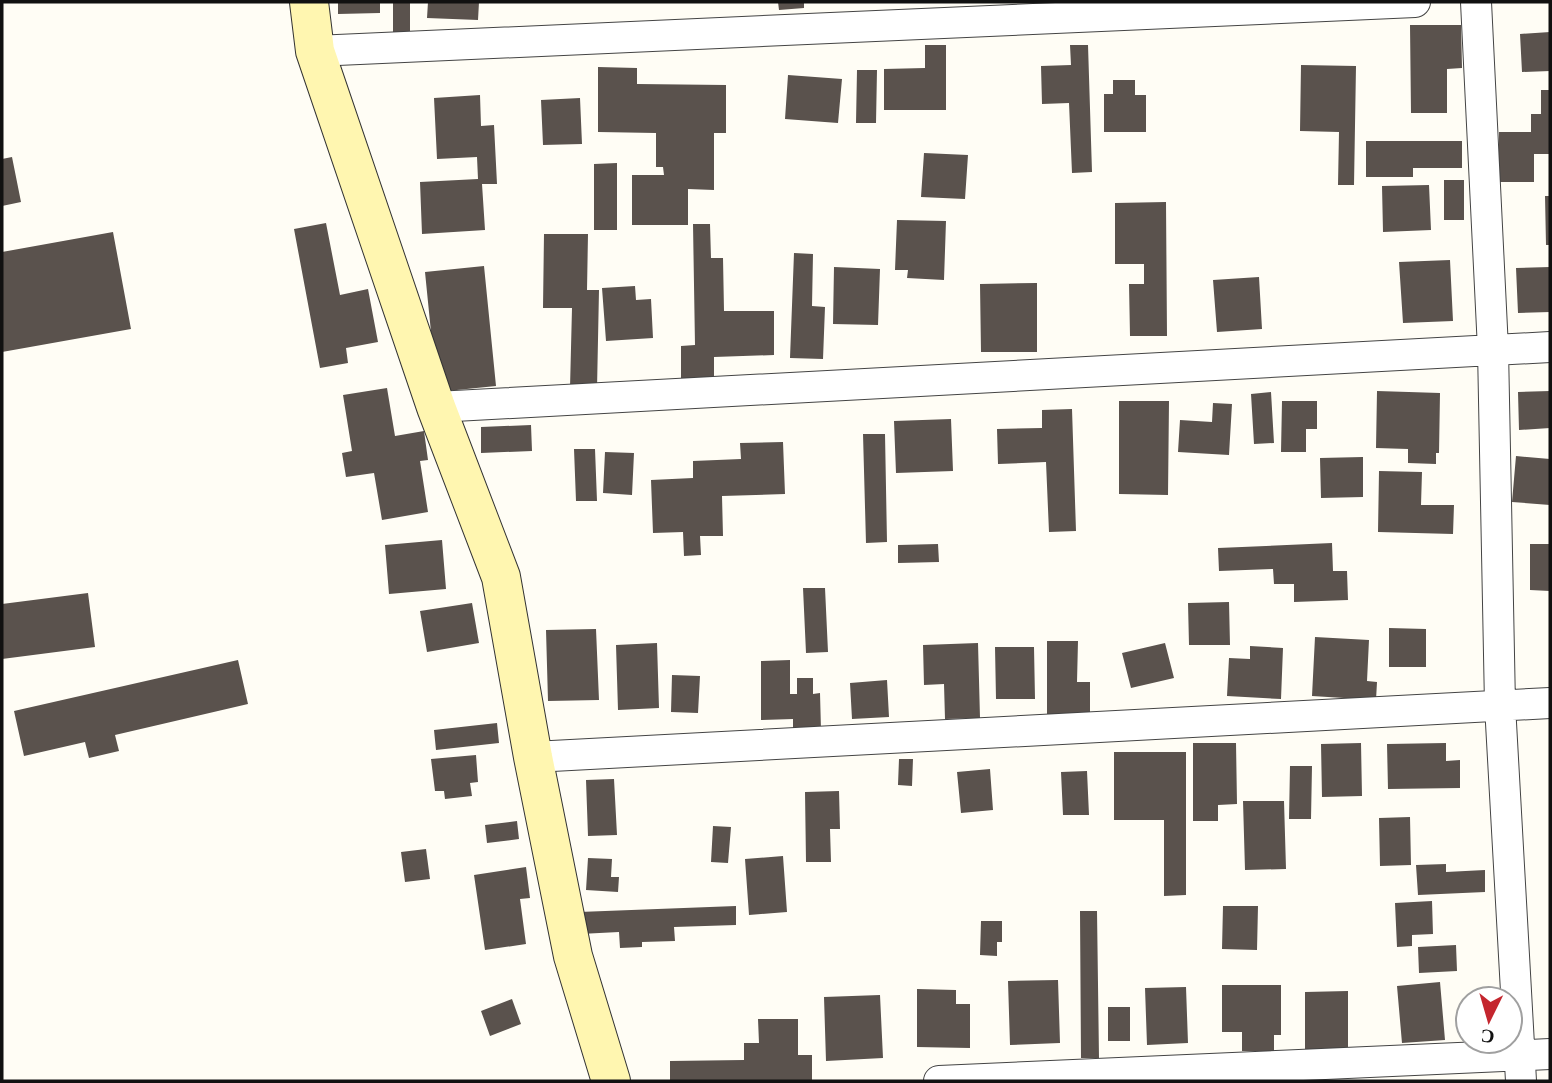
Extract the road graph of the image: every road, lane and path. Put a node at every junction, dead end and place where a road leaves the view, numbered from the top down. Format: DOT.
graph roads {
  1 [pos="309,2"];
  2 [pos="1415,2"];
  3 [pos="1476,2"];
  4 [pos="315,51"];
  5 [pos="1550,347"];
  6 [pos="1493,349"];
  7 [pos="436,407"];
  8 [pos="1550,703"];
  9 [pos="1500,705"];
  10 [pos="533,757"];
  11 [pos="1550,1054"];
  12 [pos="1521,1068"];
  13 [pos="611,1081"];
  14 [pos="939,1081"];
  1 -- 4 [label="street"];
  2 -- 4 [label="street"];
  3 -- 6 [label="street"];
  4 -- 7 [label="street"];
  5 -- 6 [label="street"];
  6 -- 7 [label="street"];
  6 -- 9 [label="street"];
  7 -- 10 [label="street"];
  8 -- 9 [label="street"];
  9 -- 10 [label="street"];
  9 -- 12 [label="street"];
  10 -- 13 [label="street"];
  11 -- 12 [label="street"];
  12 -- 14 [label="street"];
}
